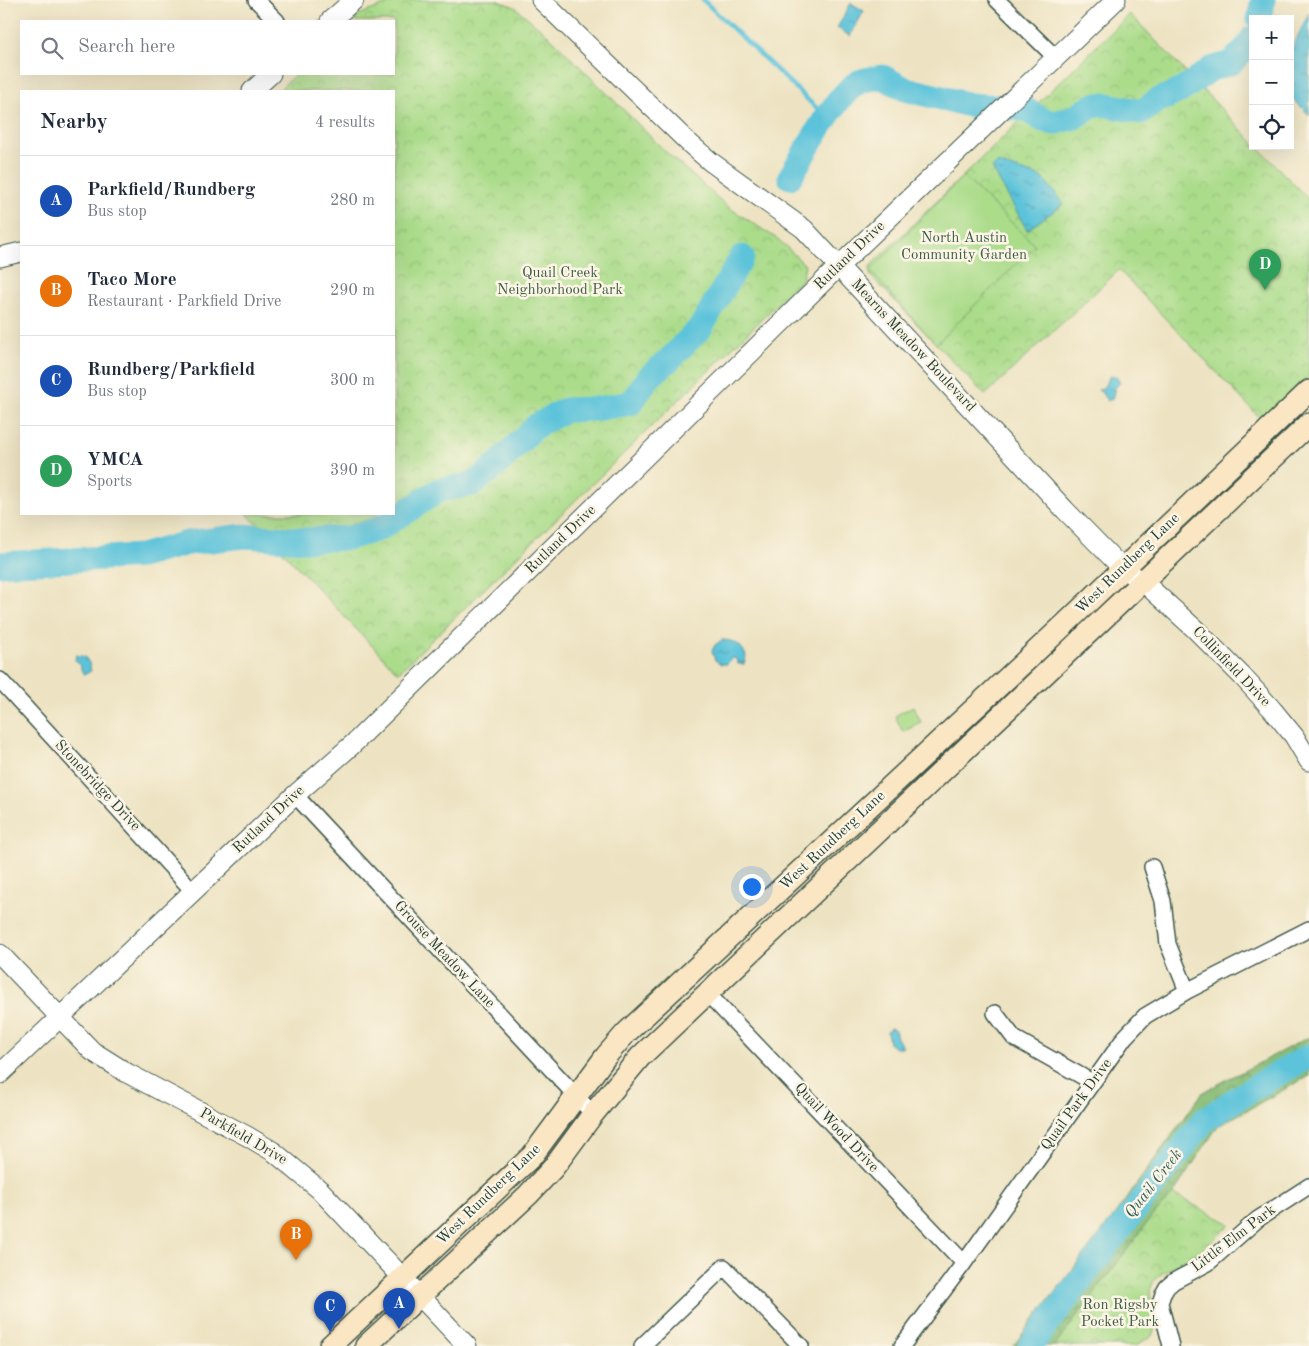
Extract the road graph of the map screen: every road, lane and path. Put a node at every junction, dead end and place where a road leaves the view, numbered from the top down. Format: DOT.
graph roads {
  1 [pos="256,0"];
  2 [pos="354,0"];
  3 [pos="541,0"];
  4 [pos="997,0"];
  5 [pos="1116,0"];
  6 [pos="276,20"];
  7 [pos="331,20"];
  8 [pos="1056,58"];
  9 [pos="270,75"];
  10 [pos="253,90"];
  11 [pos="20,252"];
  12 [pos="0,257"];
  13 [pos="839,266"];
  14 [pos="1309,391"];
  15 [pos="1309,424"];
  16 [pos="1123,569"];
  17 [pos="1142,581"];
  18 [pos="0,680"];
  19 [pos="1309,761"];
  20 [pos="900,778"];
  21 [pos="295,795"];
  22 [pos="915,797"];
  23 [pos="1152,867"];
  24 [pos="193,891"];
  25 [pos="1309,929"];
  26 [pos="0,954"];
  27 [pos="1186,991"];
  28 [pos="708,993"];
  29 [pos="995,1013"];
  30 [pos="60,1018"];
  31 [pos="0,1074"];
  32 [pos="1092,1082"];
  33 [pos="576,1097"];
  34 [pos="593,1114"];
  35 [pos="1308,1189"];
  36 [pos="964,1263"];
  37 [pos="404,1278"];
  38 [pos="420,1295"];
  39 [pos="330,1346"];
  40 [pos="366,1346"];
  41 [pos="467,1346"];
  42 [pos="642,1346"];
  43 [pos="801,1346"];
  44 [pos="902,1346"];
  45 [pos="1171,1346"];
  1 -- 6 [label="street"];
  2 -- 7 [label="street"];
  3 -- 13 [label="street, Mearns Meadow Boulevard"];
  4 -- 8 [label="street"];
  5 -- 8 [label="street, Rutland Drive"];
  8 -- 13 [label="street, Rutland Drive"];
  9 -- 10 [label="street"];
  11 -- 12 [label="street"];
  13 -- 16 [label="street, Mearns Meadow Boulevard"];
  13 -- 21 [label="street, Rutland Drive"];
  14 -- 16 [label="main road, West Rundberg Lane"];
  15 -- 17 [label="main road, West Rundberg Lane"];
  16 -- 17 [label="street, Mearns Meadow Boulevard"];
  16 -- 20 [label="main road, West Rundberg Lane"];
  17 -- 19 [label="street, Collinfield Drive"];
  17 -- 22 [label="main road, West Rundberg Lane"];
  18 -- 24 [label="street, Stonebridge Drive"];
  20 -- 22 [label="main road"];
  20 -- 33 [label="main road, West Rundberg Lane"];
  21 -- 24 [label="street, Rutland Drive"];
  21 -- 33 [label="street, Grouse Meadow Lane"];
  22 -- 28 [label="main road, West Rundberg Lane"];
  23 -- 27 [label="street"];
  24 -- 30 [label="street, Rutland Drive"];
  25 -- 27 [label="street, Quail Park Drive"];
  26 -- 30 [label="street, Parkfield Drive"];
  27 -- 32 [label="street, Quail Park Drive"];
  28 -- 34 [label="main road, West Rundberg Lane"];
  28 -- 36 [label="street, Quail Wood Drive"];
  29 -- 32 [label="street"];
  30 -- 31 [label="street, Rutland Drive"];
  30 -- 37 [label="street, Parkfield Drive"];
  32 -- 36 [label="street, Quail Park Drive"];
  33 -- 34 [label="street, Grouse Meadow Lane"];
  33 -- 37 [label="main road, West Rundberg Lane"];
  34 -- 38 [label="main road, West Rundberg Lane"];
  35 -- 45 [label="street, Little Elm Park"];
  36 -- 44 [label="street, Quail Park Drive"];
  37 -- 38 [label="street, Parkfield Drive"];
  37 -- 39 [label="main road, West Rundberg Lane"];
  38 -- 40 [label="main road, West Rundberg Lane"];
  38 -- 41 [label="street, Parkfield Drive"];
  42 -- 43 [label="street"];
}
